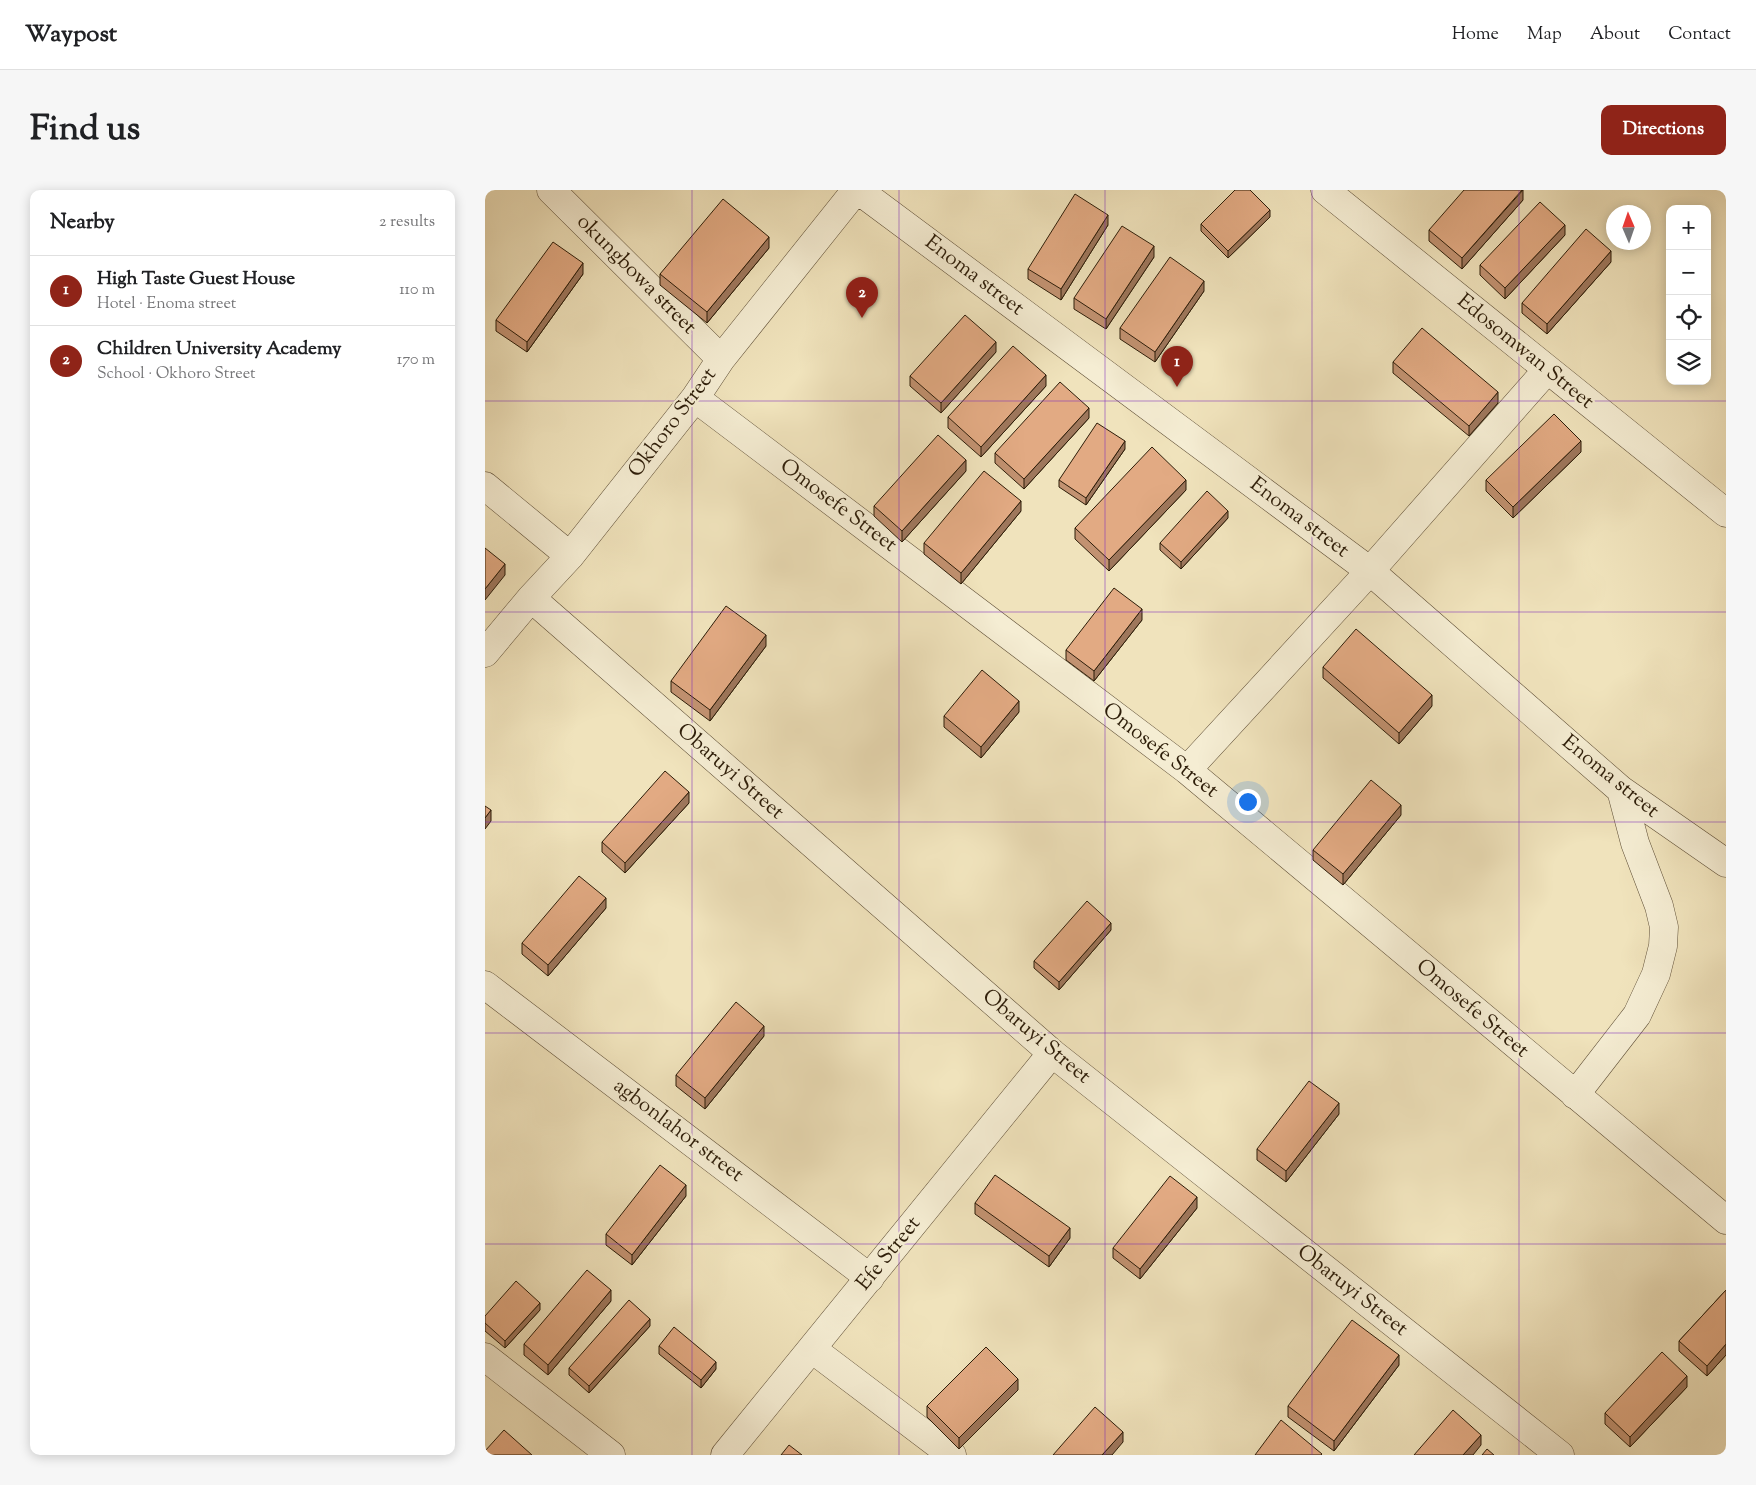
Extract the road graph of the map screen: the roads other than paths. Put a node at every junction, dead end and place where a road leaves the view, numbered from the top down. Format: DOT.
graph roads {
  1 [pos="551,190"];
  2 [pos="857,190"];
  3 [pos="1325,190"];
  4 [pos="721,359"];
  5 [pos="1547,370"];
  6 [pos="695,398"];
  7 [pos="485,486"];
  8 [pos="1726,513"];
  9 [pos="570,556"];
  10 [pos="1370,571"];
  11 [pos="531,598"];
  12 [pos="485,653"];
  13 [pos="1187,770"];
  14 [pos="1621,790"];
  15 [pos="1726,863"];
  16 [pos="485,985"];
  17 [pos="1053,1053"];
  18 [pos="1575,1095"];
  19 [pos="1726,1220"];
  20 [pos="870,1278"];
  21 [pos="812,1349"];
  22 [pos="485,1357"];
  23 [pos="611,1455"];
  24 [pos="725,1455"];
  25 [pos="952,1455"];
  26 [pos="1559,1455"];
  1 -- 4 [label="street, okungbowa street"];
  2 -- 4 [label="street, Okhoro Street"];
  2 -- 10 [label="street, Enoma street"];
  3 -- 5 [label="street, Edosomwan Street"];
  4 -- 6 [label="street, Okhoro Street"];
  5 -- 8 [label="street, Edosomwan Street"];
  5 -- 10 [label="street"];
  6 -- 9 [label="street, Okhoro Street"];
  6 -- 13 [label="street, Omosefe Street"];
  7 -- 9 [label="street"];
  9 -- 11 [label="street, Okhoro Street"];
  10 -- 13 [label="street"];
  10 -- 14 [label="street, Enoma street"];
  11 -- 12 [label="street, Okhoro Street"];
  11 -- 17 [label="street, Obaruyi Street"];
  13 -- 18 [label="street, Omosefe Street"];
  14 -- 15 [label="street, Enoma street"];
  14 -- 18 [label="street"];
  16 -- 20 [label="street, agbonlahor street"];
  17 -- 20 [label="street, Efe Street"];
  17 -- 26 [label="street, Obaruyi Street"];
  18 -- 19 [label="street, Omosefe Street"];
  20 -- 21 [label="street, Efe Street"];
  21 -- 24 [label="street, Efe Street"];
  21 -- 25 [label="street"];
  22 -- 23 [label="street"];
}
